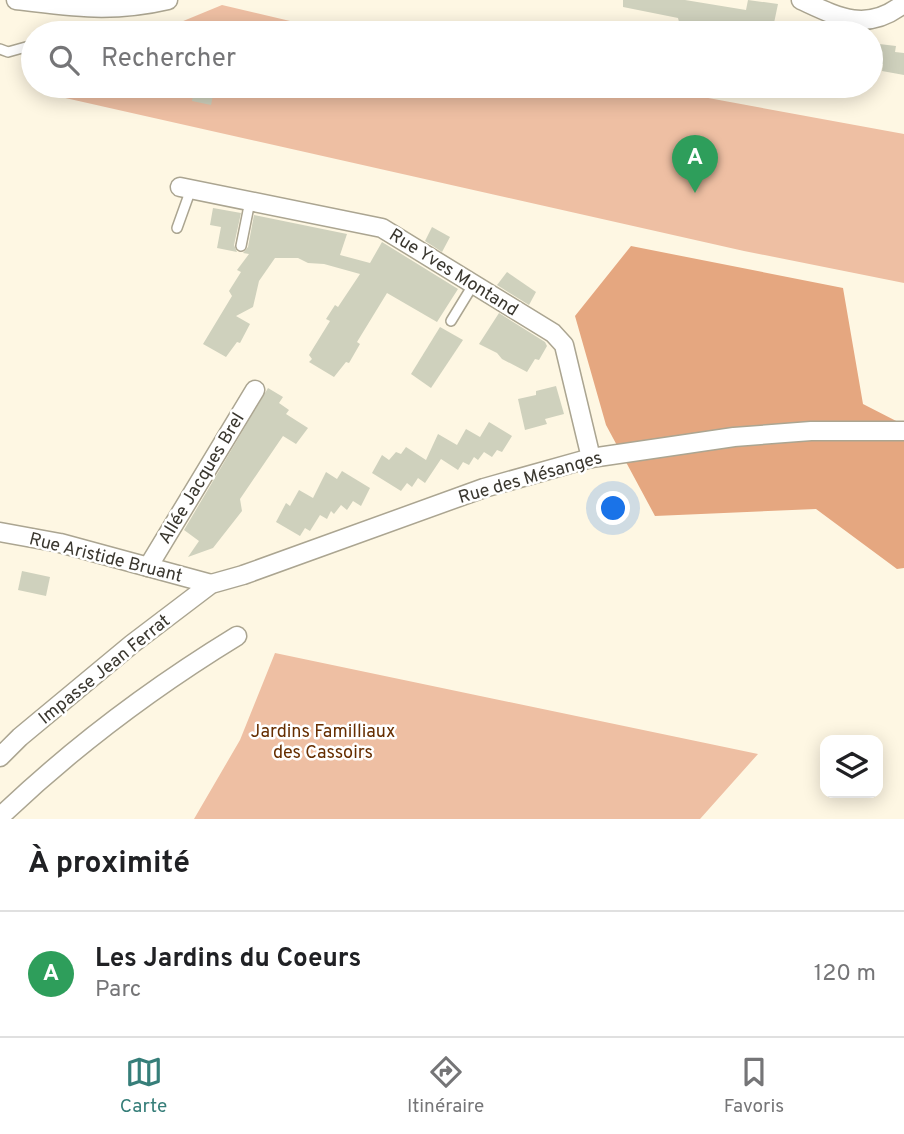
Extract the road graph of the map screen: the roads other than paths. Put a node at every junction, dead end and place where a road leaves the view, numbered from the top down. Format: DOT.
graph roads {
  1 [pos="5,0"];
  2 [pos="16,0"];
  3 [pos="168,0"];
  4 [pos="801,0"];
  5 [pos="0,1"];
  6 [pos="899,6"];
  7 [pos="21,48"];
  8 [pos="0,49"];
  9 [pos="185,188"];
  10 [pos="250,201"];
  11 [pos="177,228"];
  12 [pos="241,246"];
  13 [pos="473,285"];
  14 [pos="451,321"];
  15 [pos="255,390"];
  16 [pos="904,431"];
  17 [pos="592,458"];
  18 [pos="0,532"];
  19 [pos="148,567"];
  20 [pos="211,584"];
  21 [pos="237,636"];
  22 [pos="0,757"];
  23 [pos="0,817"];
  1 -- 5 [label="street"];
  2 -- 3 [label="street"];
  4 -- 6 [label="street"];
  7 -- 8 [label="lane"];
  9 -- 10 [label="street, Rue Yves Montand"];
  9 -- 11 [label="lane"];
  10 -- 12 [label="lane"];
  10 -- 13 [label="street, Rue Yves Montand"];
  13 -- 14 [label="lane"];
  13 -- 17 [label="street, Rue Yves Montand"];
  15 -- 19 [label="street, Allée Jacques Brel"];
  16 -- 17 [label="street, Rue des Mésanges"];
  17 -- 20 [label="street, Rue des Mésanges"];
  18 -- 19 [label="street, Rue Aristide Bruant"];
  19 -- 20 [label="street, Rue Aristide Bruant"];
  20 -- 22 [label="street, Impasse Jean Ferrat"];
  21 -- 23 [label="street"];
}
